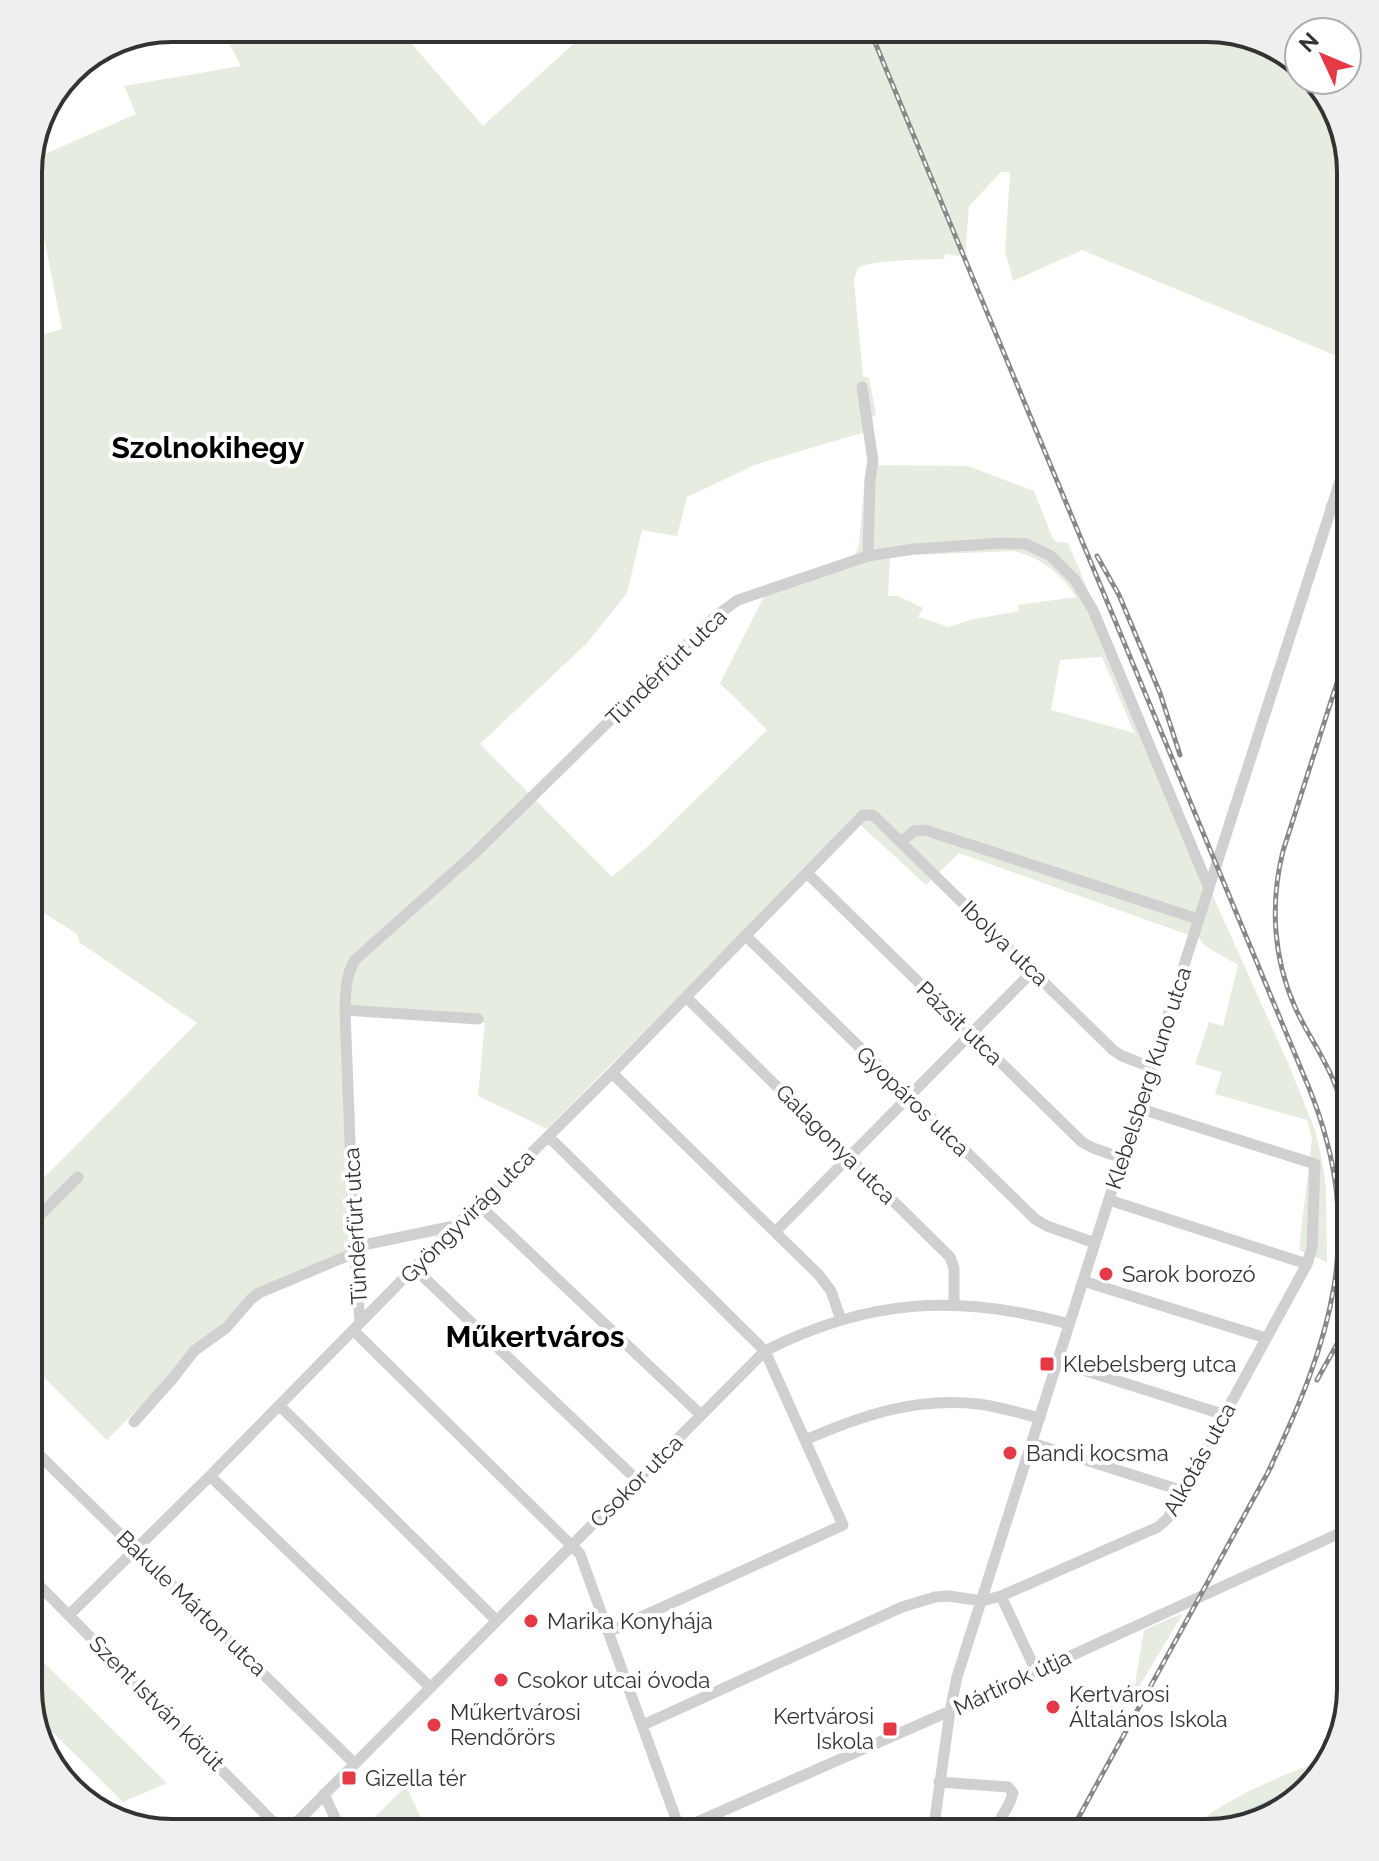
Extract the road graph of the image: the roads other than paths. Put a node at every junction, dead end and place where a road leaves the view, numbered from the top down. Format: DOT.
graph roads {
  1 [pos="862,387"];
  2 [pos="1337,489"];
  3 [pos="1331,507"];
  4 [pos="1337,509"];
  5 [pos="868,556"];
  6 [pos="863,815"];
  7 [pos="901,842"];
  8 [pos="807,873"];
  9 [pos="1209,888"];
  10 [pos="1198,919"];
  11 [pos="746,936"];
  12 [pos="1033,971"];
  13 [pos="686,997"];
  14 [pos="345,1010"];
  15 [pos="478,1019"];
  16 [pos="971,1034"];
  17 [pos="1151,1067"];
  18 [pos="612,1073"];
  19 [pos="908,1096"];
  20 [pos="1138,1108"];
  21 [pos="548,1136"];
  22 [pos="849,1157"];
  23 [pos="1122,1158"];
  24 [pos="78,1177"];
  25 [pos="1109,1200"];
  26 [pos="479,1205"];
  27 [pos="42,1213"];
  28 [pos="455,1226"];
  29 [pos="775,1232"];
  30 [pos="1095,1243"];
  31 [pos="354,1250"];
  32 [pos="1307,1264"];
  33 [pos="414,1268"];
  34 [pos="1083,1281"];
  35 [pos="954,1305"];
  36 [pos="841,1320"];
  37 [pos="1069,1324"];
  38 [pos="357,1326"];
  39 [pos="1266,1338"];
  40 [pos="765,1351"];
  41 [pos="1058,1362"];
  42 [pos="279,1405"];
  43 [pos="701,1415"];
  44 [pos="1225,1415"];
  45 [pos="1040,1418"];
  46 [pos="134,1422"];
  47 [pos="805,1440"];
  48 [pos="1032,1443"];
  49 [pos="42,1457"];
  50 [pos="210,1476"];
  51 [pos="637,1480"];
  52 [pos="1183,1491"];
  53 [pos="1337,1534"];
  54 [pos="137,1549"];
  55 [pos="576,1550"];
  56 [pos="42,1588"];
  57 [pos="1001,1596"];
  58 [pos="982,1601"];
  59 [pos="69,1615"];
  60 [pos="497,1621"];
  61 [pos="608,1632"];
  62 [pos="1036,1671"];
  63 [pos="430,1687"];
  64 [pos="950,1711"];
  65 [pos="643,1725"];
  66 [pos="355,1764"];
  67 [pos="939,1782"];
  68 [pos="324,1794"];
  69 [pos="271,1819"];
  70 [pos="299,1819"];
  71 [pos="336,1819"];
  72 [pos="672,1819"];
  73 [pos="705,1819"];
  74 [pos="935,1819"];
  75 [pos="1001,1819"];
  1 -- 5 [label="street"];
  2 -- 3 [label="street, Klebelsberg Kuno utca"];
  3 -- 4 [label="street"];
  3 -- 9 [label="street, Klebelsberg Kuno utca"];
  5 -- 9 [label="street, Tündérfürt utca"];
  5 -- 14 [label="street, Tündérfürt utca"];
  6 -- 7 [label="street, Ibolya utca"];
  6 -- 8 [label="street, Gyöngyvirág utca"];
  7 -- 10 [label="street"];
  7 -- 12 [label="street, Ibolya utca"];
  8 -- 11 [label="street, Gyöngyvirág utca"];
  8 -- 16 [label="street, Pázsit utca"];
  9 -- 10 [label="street, Klebelsberg Kuno utca"];
  10 -- 17 [label="street, Klebelsberg Kuno utca"];
  11 -- 13 [label="street, Gyöngyvirág utca"];
  11 -- 19 [label="street, Gyopáros utca"];
  12 -- 16 [label="street"];
  12 -- 17 [label="street, Ibolya utca"];
  13 -- 18 [label="street, Gyöngyvirág utca"];
  13 -- 22 [label="street, Galagonya utca"];
  14 -- 15 [label="street"];
  14 -- 31 [label="street, Tündérfürt utca"];
  16 -- 19 [label="street"];
  16 -- 23 [label="street, Pázsit utca"];
  17 -- 20 [label="street, Klebelsberg Kuno utca"];
  18 -- 21 [label="street, Gyöngyvirág utca"];
  18 -- 29 [label="street"];
  19 -- 22 [label="street"];
  19 -- 30 [label="street, Gyopáros utca"];
  20 -- 23 [label="street, Klebelsberg Kuno utca"];
  20 -- 32 [label="street"];
  21 -- 26 [label="street, Gyöngyvirág utca"];
  21 -- 40 [label="street"];
  22 -- 29 [label="street"];
  22 -- 35 [label="street, Galagonya utca"];
  23 -- 25 [label="street, Klebelsberg Kuno utca"];
  24 -- 27 [label="street"];
  25 -- 30 [label="street, Klebelsberg Kuno utca"];
  25 -- 32 [label="street"];
  26 -- 28 [label="street, Gyöngyvirág utca"];
  26 -- 43 [label="street"];
  28 -- 31 [label="street"];
  28 -- 33 [label="street, Gyöngyvirág utca"];
  29 -- 36 [label="street"];
  30 -- 34 [label="street, Klebelsberg Kuno utca"];
  31 -- 38 [label="street, Tündérfürt utca"];
  31 -- 46 [label="street"];
  32 -- 39 [label="street, Alkotás utca"];
  33 -- 38 [label="street, Gyöngyvirág utca"];
  33 -- 51 [label="street"];
  34 -- 37 [label="street, Klebelsberg Kuno utca"];
  34 -- 39 [label="street"];
  35 -- 36 [label="street, Csokor utca"];
  35 -- 37 [label="street, Csokor utca"];
  36 -- 40 [label="street, Csokor utca"];
  37 -- 41 [label="street, Klebelsberg Kuno utca"];
  38 -- 42 [label="street, Gyöngyvirág utca"];
  38 -- 55 [label="street"];
  39 -- 44 [label="street, Alkotás utca"];
  40 -- 43 [label="street, Csokor utca"];
  40 -- 47 [label="street"];
  41 -- 44 [label="street"];
  41 -- 45 [label="street, Klebelsberg Kuno utca"];
  42 -- 50 [label="street, Gyöngyvirág utca"];
  42 -- 60 [label="street"];
  43 -- 51 [label="street, Csokor utca"];
  44 -- 52 [label="street, Alkotás utca"];
  45 -- 47 [label="street"];
  45 -- 48 [label="street, Klebelsberg Kuno utca"];
  47 -- 61 [label="street"];
  48 -- 52 [label="street"];
  48 -- 58 [label="street, Klebelsberg Kuno utca"];
  49 -- 54 [label="street, Bakule Márton utca"];
  50 -- 54 [label="street, Gyöngyvirág utca"];
  50 -- 63 [label="street"];
  51 -- 55 [label="street, Csokor utca"];
  52 -- 57 [label="street, Alkotás utca"];
  53 -- 62 [label="street, Mártírok útja"];
  54 -- 59 [label="street, Gyöngyvirág utca"];
  54 -- 66 [label="street, Bakule Márton utca"];
  55 -- 60 [label="street, Csokor utca"];
  55 -- 61 [label="street"];
  56 -- 59 [label="street, Szent István körút"];
  57 -- 58 [label="street, Alkotás utca"];
  57 -- 62 [label="street"];
  58 -- 64 [label="street, Klebelsberg Kuno utca"];
  58 -- 65 [label="street"];
  59 -- 69 [label="street, Szent István körút"];
  60 -- 63 [label="street, Csokor utca"];
  61 -- 65 [label="street"];
  62 -- 64 [label="street, Mártírok útja"];
  63 -- 66 [label="street, Csokor utca"];
  64 -- 67 [label="street, Klebelsberg Kuno utca"];
  64 -- 73 [label="street, Mártírok útja"];
  65 -- 72 [label="street"];
  66 -- 68 [label="street, Csokor utca"];
  67 -- 74 [label="street, Klebelsberg Kuno utca"];
  67 -- 75 [label="street"];
  68 -- 70 [label="street, Csokor utca"];
  68 -- 71 [label="street"];
}
